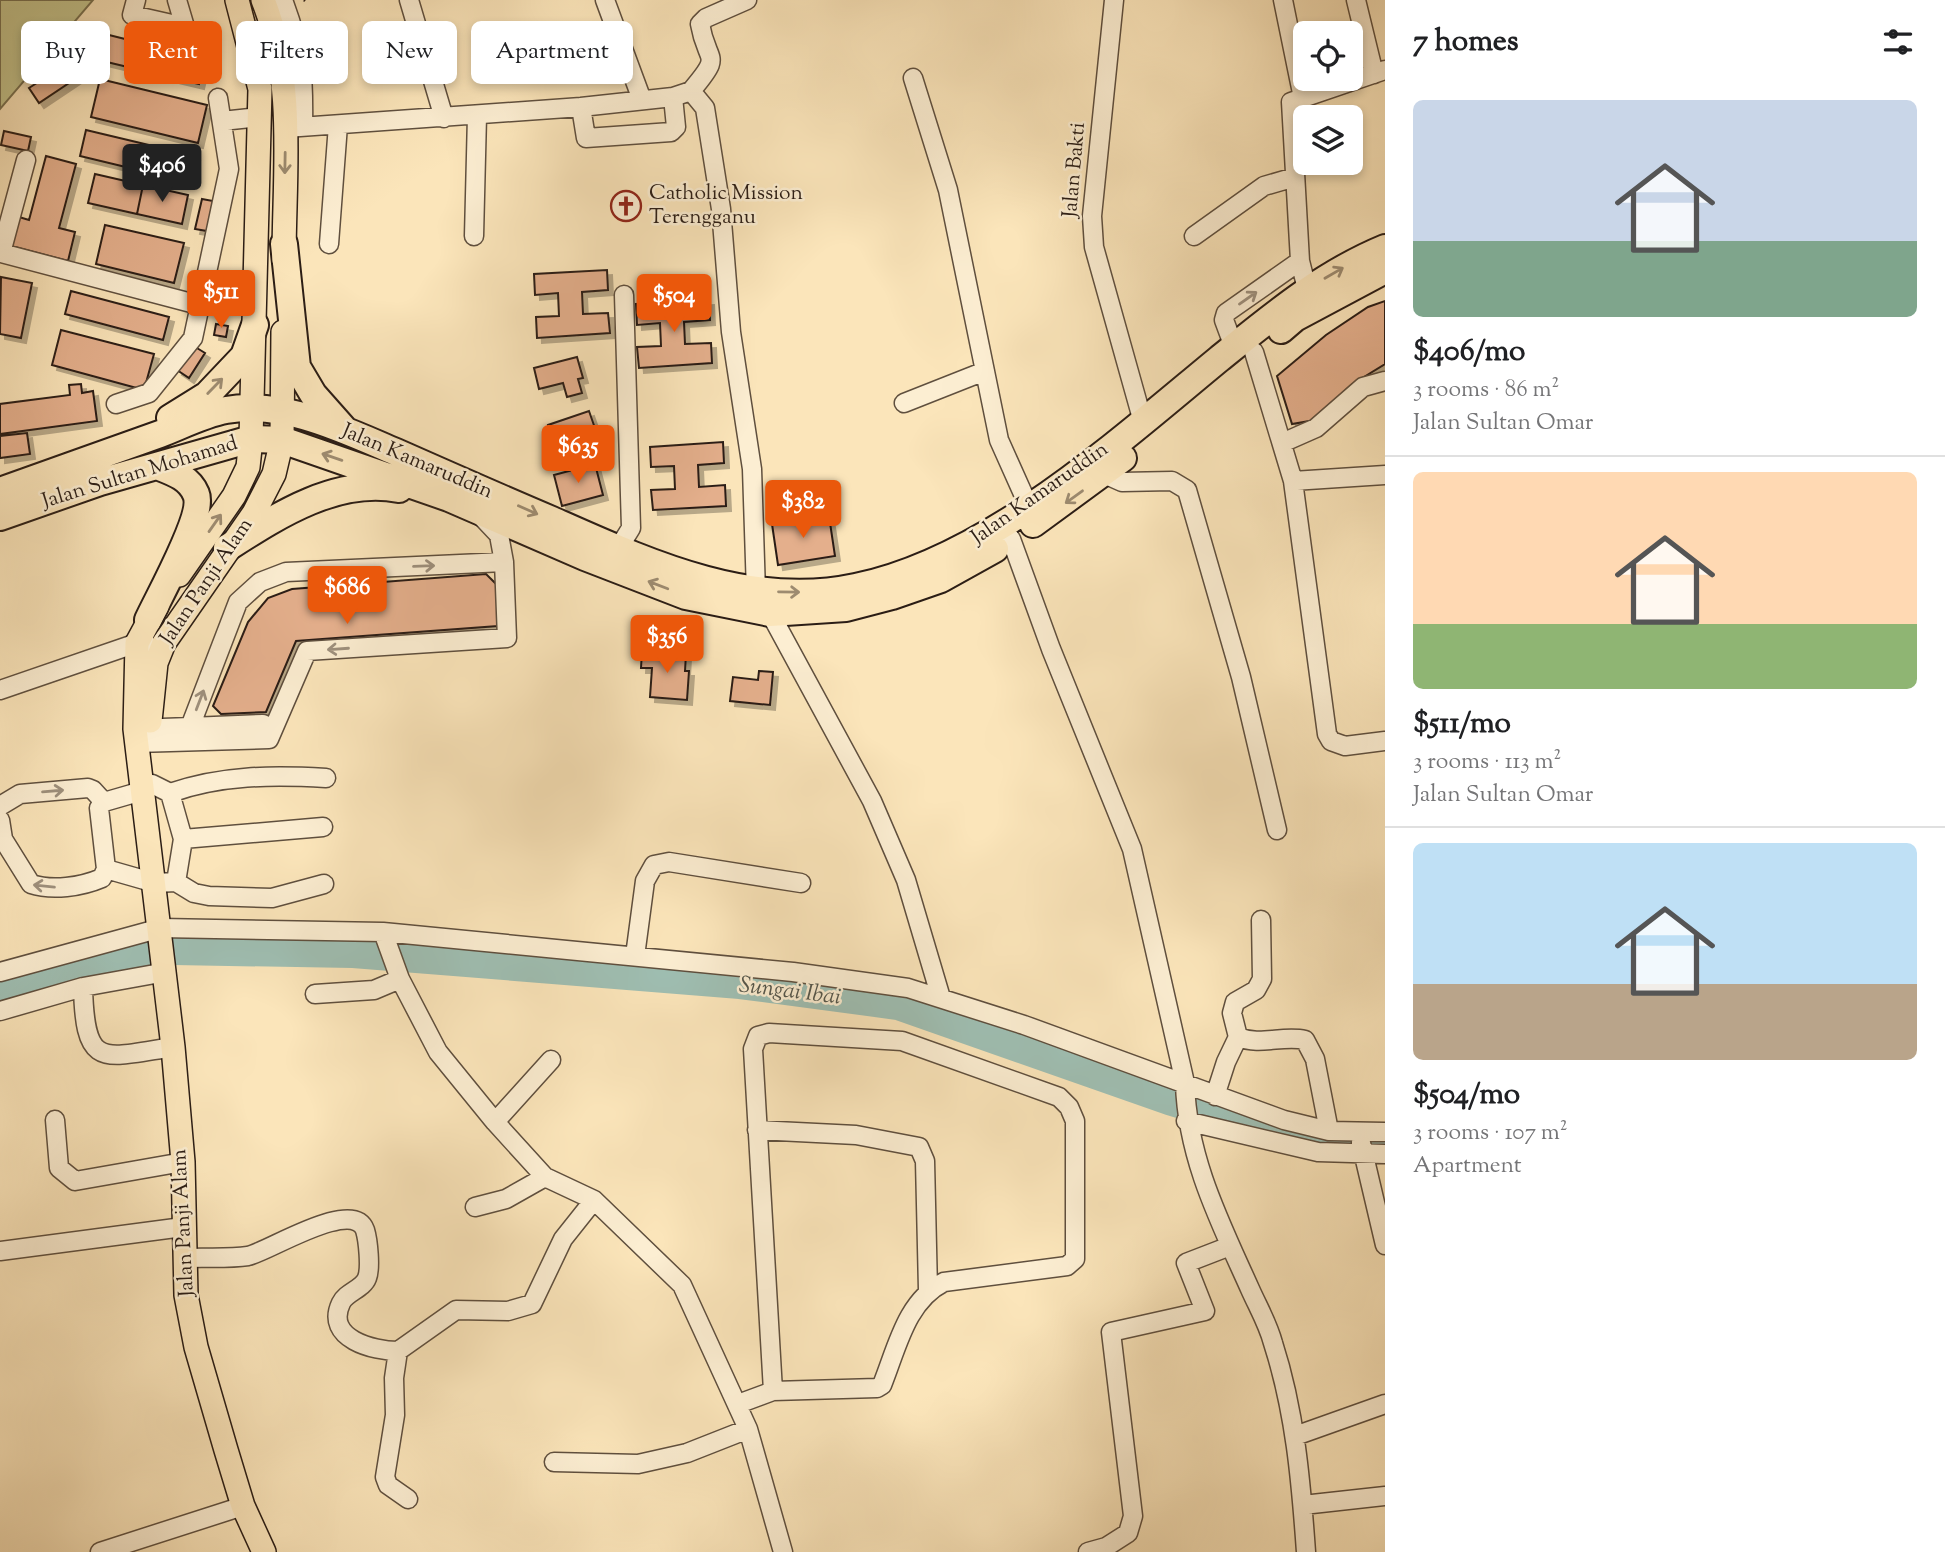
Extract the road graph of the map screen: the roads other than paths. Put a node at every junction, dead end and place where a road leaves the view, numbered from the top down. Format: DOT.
graph roads {
  1 [pos="136,0"];
  2 [pos="177,0"];
  3 [pos="237,0"];
  4 [pos="263,0"];
  5 [pos="283,0"];
  6 [pos="409,0"];
  7 [pos="606,0"];
  8 [pos="747,0"];
  9 [pos="1114,0"];
  10 [pos="1283,0"];
  11 [pos="1356,0"];
  12 [pos="1379,72"];
  13 [pos="913,78"];
  14 [pos="691,91"];
  15 [pos="673,97"];
  16 [pos="219,98"];
  17 [pos="1303,98"];
  18 [pos="642,100"];
  19 [pos="581,107"];
  20 [pos="477,116"];
  21 [pos="260,117"];
  22 [pos="444,118"];
  23 [pos="222,121"];
  24 [pos="338,125"];
  25 [pos="294,128"];
  26 [pos="26,160"];
  27 [pos="1295,177"];
  28 [pos="474,236"];
  29 [pos="1194,236"];
  30 [pos="284,244"];
  31 [pos="329,244"];
  32 [pos="1385,247"];
  33 [pos="1300,261"];
  34 [pos="1385,270"];
  35 [pos="1307,289"];
  36 [pos="624,295"];
  37 [pos="200,306"];
  38 [pos="255,325"];
  39 [pos="1244,349"];
  40 [pos="985,371"];
  41 [pos="1385,382"];
  42 [pos="116,404"];
  43 [pos="904,404"];
  44 [pos="253,410"];
  45 [pos="283,411"];
  46 [pos="1143,422"];
  47 [pos="345,430"];
  48 [pos="251,439"];
  49 [pos="282,440"];
  50 [pos="1282,443"];
  51 [pos="71,466"];
  52 [pos="157,466"];
  53 [pos="1104,474"];
  54 [pos="1385,475"];
  55 [pos="1293,481"];
  56 [pos="0,491"];
  57 [pos="449,498"];
  58 [pos="1028,507"];
  59 [pos="475,509"];
  60 [pos="0,517"];
  61 [pos="1011,539"];
  62 [pos="227,548"];
  63 [pos="618,549"];
  64 [pos="504,562"];
  65 [pos="763,602"];
  66 [pos="143,631"];
  67 [pos="164,643"];
  68 [pos="0,690"];
  69 [pos="190,727"];
  70 [pos="273,729"];
  71 [pos="143,736"];
  72 [pos="1385,741"];
  73 [pos="326,778"];
  74 [pos="155,789"];
  75 [pos="104,802"];
  76 [pos="0,806"];
  77 [pos="0,820"];
  78 [pos="323,827"];
  79 [pos="1278,830"];
  80 [pos="183,839"];
  81 [pos="106,869"];
  82 [pos="165,883"];
  83 [pos="802,883"];
  84 [pos="324,884"];
  85 [pos="1261,920"];
  86 [pos="161,928"];
  87 [pos="383,933"];
  88 [pos="635,956"];
  89 [pos="0,972"];
  90 [pos="166,972"];
  91 [pos="400,979"];
  92 [pos="83,987"];
  93 [pos="315,994"];
  94 [pos="941,999"];
  95 [pos="0,1011"];
  96 [pos="1238,1037"];
  97 [pos="173,1047"];
  98 [pos="551,1060"];
  99 [pos="1185,1084"];
  100 [pos="1215,1096"];
  101 [pos="55,1120"];
  102 [pos="1186,1120"];
  103 [pos="495,1122"];
  104 [pos="757,1130"];
  105 [pos="1329,1131"];
  106 [pos="1385,1132"];
  107 [pos="1359,1133"];
  108 [pos="1363,1152"];
  109 [pos="1385,1154"];
  110 [pos="183,1162"];
  111 [pos="545,1177"];
  112 [pos="594,1200"];
  113 [pos="475,1207"];
  114 [pos="183,1227"];
  115 [pos="1385,1245"];
  116 [pos="1224,1248"];
  117 [pos="0,1251"];
  118 [pos="184,1258"];
  119 [pos="928,1290"];
  120 [pos="398,1351"];
  121 [pos="773,1391"];
  122 [pos="738,1404"];
  123 [pos="1385,1404"];
  124 [pos="748,1429"];
  125 [pos="1295,1436"];
  126 [pos="554,1462"];
  127 [pos="1385,1496"];
  128 [pos="408,1499"];
  129 [pos="1303,1505"];
  130 [pos="243,1506"];
  131 [pos="100,1552"];
  132 [pos="264,1552"];
  133 [pos="783,1552"];
  134 [pos="1088,1552"];
  135 [pos="1306,1552"];
  1 -- 2 [label="street"];
  3 -- 21 [label="main road, Jalan Panji Alam"];
  4 -- 25 [label="main road, Jalan Panji Alam"];
  5 -- 25 [label="street"];
  6 -- 22 [label="street"];
  7 -- 18 [label="street"];
  8 -- 14 [label="street"];
  9 -- 46 [label="street, Jalan Bakti"];
  10 -- 17 [label="street"];
  11 -- 12 [label="street"];
  12 -- 17 [label="street"];
  13 -- 40 [label="street"];
  14 -- 15 [label="street"];
  14 -- 65 [label="street"];
  15 -- 18 [label="street"];
  15 -- 19 [label="street"];
  16 -- 23 [label="street"];
  17 -- 27 [label="street"];
  18 -- 19 [label="street"];
  19 -- 20 [label="street"];
  20 -- 22 [label="street"];
  20 -- 28 [label="street"];
  21 -- 23 [label="street"];
  21 -- 38 [label="main road, Jalan Panji Alam"];
  22 -- 24 [label="street"];
  23 -- 37 [label="street"];
  24 -- 25 [label="street"];
  24 -- 31 [label="street"];
  25 -- 30 [label="main road, Jalan Panji Alam, one-way"];
  26 -- 37 [label="street"];
  27 -- 29 [label="street"];
  27 -- 33 [label="street"];
  30 -- 45 [label="main road, Jalan Panji Alam"];
  30 -- 47 [label="highway"];
  35 -- 32 [label="highway, Jalan Kamaruddin, one-way"];
  33 -- 35 [label="street"];
  39 -- 33 [label="street, one-way"];
  34 -- 39 [label="highway, Jalan Kamaruddin"];
  35 -- 39 [label="highway, Jalan Kamaruddin"];
  36 -- 63 [label="street"];
  37 -- 42 [label="street"];
  38 -- 44 [label="main road, Jalan Panji Alam"];
  51 -- 38 [label="highway, one-way"];
  39 -- 46 [label="highway, Jalan Kamaruddin"];
  39 -- 50 [label="street"];
  39 -- 53 [label="highway, Jalan Kamaruddin"];
  40 -- 43 [label="street"];
  40 -- 58 [label="street"];
  41 -- 50 [label="street"];
  44 -- 45 [label="highway, Jalan Kamaruddin"];
  44 -- 48 [label="main road, Jalan Panji Alam"];
  44 -- 51 [label="highway, Jalan Sultan Mohamad"];
  45 -- 47 [label="highway, Jalan Kamaruddin"];
  45 -- 49 [label="main road, Jalan Panji Alam"];
  46 -- 58 [label="highway, Jalan Kamaruddin"];
  47 -- 63 [label="highway, Jalan Kamaruddin, one-way"];
  48 -- 49 [label="highway, Jalan Sultan Mohamad"];
  48 -- 52 [label="highway, Jalan Sultan Mohamad"];
  66 -- 48 [label="main road, Jalan Panji Alam, one-way"];
  57 -- 49 [label="highway, Jalan Kamaruddin, one-way"];
  49 -- 62 [label="main road, Jalan Panji Alam"];
  50 -- 55 [label="street"];
  51 -- 56 [label="highway, Jalan Sultan Mohamad"];
  52 -- 60 [label="highway, Jalan Sultan Mohamad"];
  52 -- 66 [label="highway"];
  53 -- 61 [label="highway, Jalan Kamaruddin, one-way"];
  53 -- 79 [label="street"];
  54 -- 55 [label="street"];
  55 -- 72 [label="street"];
  57 -- 59 [label="highway, Jalan Kamaruddin"];
  57 -- 62 [label="highway"];
  65 -- 58 [label="highway, Jalan Kamaruddin, one-way"];
  59 -- 64 [label="street"];
  65 -- 59 [label="highway, Jalan Kamaruddin, one-way"];
  61 -- 65 [label="highway, Jalan Kamaruddin"];
  61 -- 99 [label="street"];
  62 -- 67 [label="main road, Jalan Panji Alam"];
  63 -- 65 [label="highway, Jalan Kamaruddin"];
  69 -- 64 [label="street, one-way"];
  64 -- 70 [label="street, one-way"];
  65 -- 94 [label="street"];
  66 -- 67 [label="street"];
  66 -- 68 [label="street"];
  66 -- 71 [label="main road, Jalan Panji Alam"];
  67 -- 71 [label="main road, Jalan Panji Alam"];
  69 -- 70 [label="street"];
  69 -- 71 [label="street"];
  70 -- 71 [label="street"];
  71 -- 74 [label="main road, Jalan Panji Alam"];
  73 -- 74 [label="street"];
  74 -- 75 [label="street"];
  74 -- 80 [label="street"];
  74 -- 82 [label="main road, Jalan Panji Alam"];
  76 -- 75 [label="street, one-way"];
  75 -- 81 [label="street"];
  81 -- 77 [label="street, one-way"];
  78 -- 80 [label="street"];
  80 -- 82 [label="street"];
  81 -- 82 [label="street"];
  82 -- 84 [label="street"];
  82 -- 86 [label="main road, Jalan Panji Alam"];
  83 -- 88 [label="street"];
  85 -- 96 [label="street"];
  86 -- 87 [label="street"];
  86 -- 89 [label="street"];
  86 -- 90 [label="main road, Jalan Panji Alam"];
  87 -- 88 [label="street"];
  87 -- 91 [label="street"];
  88 -- 94 [label="street"];
  90 -- 92 [label="street"];
  90 -- 97 [label="main road, Jalan Panji Alam"];
  91 -- 93 [label="street"];
  91 -- 103 [label="street"];
  92 -- 95 [label="street"];
  92 -- 97 [label="street"];
  94 -- 99 [label="street"];
  96 -- 100 [label="street"];
  96 -- 105 [label="street"];
  97 -- 110 [label="main road, Jalan Panji Alam"];
  98 -- 103 [label="street"];
  99 -- 100 [label="street"];
  99 -- 102 [label="street"];
  100 -- 105 [label="street"];
  101 -- 110 [label="street"];
  102 -- 108 [label="street"];
  102 -- 116 [label="street"];
  103 -- 111 [label="street"];
  104 -- 119 [label="street"];
  104 -- 119 [label="street"];
  104 -- 121 [label="street"];
  105 -- 107 [label="street"];
  106 -- 107 [label="street"];
  107 -- 108 [label="street"];
  108 -- 109 [label="street"];
  108 -- 115 [label="street"];
  110 -- 114 [label="main road, Jalan Panji Alam"];
  111 -- 112 [label="street"];
  111 -- 113 [label="street"];
  112 -- 120 [label="street"];
  112 -- 122 [label="street"];
  114 -- 117 [label="street"];
  114 -- 118 [label="main road, Jalan Panji Alam"];
  116 -- 125 [label="street"];
  116 -- 134 [label="street"];
  118 -- 120 [label="street"];
  118 -- 130 [label="main road, Jalan Panji Alam"];
  119 -- 121 [label="street"];
  120 -- 128 [label="street"];
  121 -- 122 [label="street"];
  122 -- 124 [label="street"];
  123 -- 125 [label="street"];
  124 -- 126 [label="street"];
  124 -- 133 [label="street"];
  125 -- 129 [label="street"];
  127 -- 129 [label="street"];
  129 -- 135 [label="street"];
  130 -- 131 [label="street"];
  130 -- 132 [label="main road, Jalan Panji Alam"];
}
